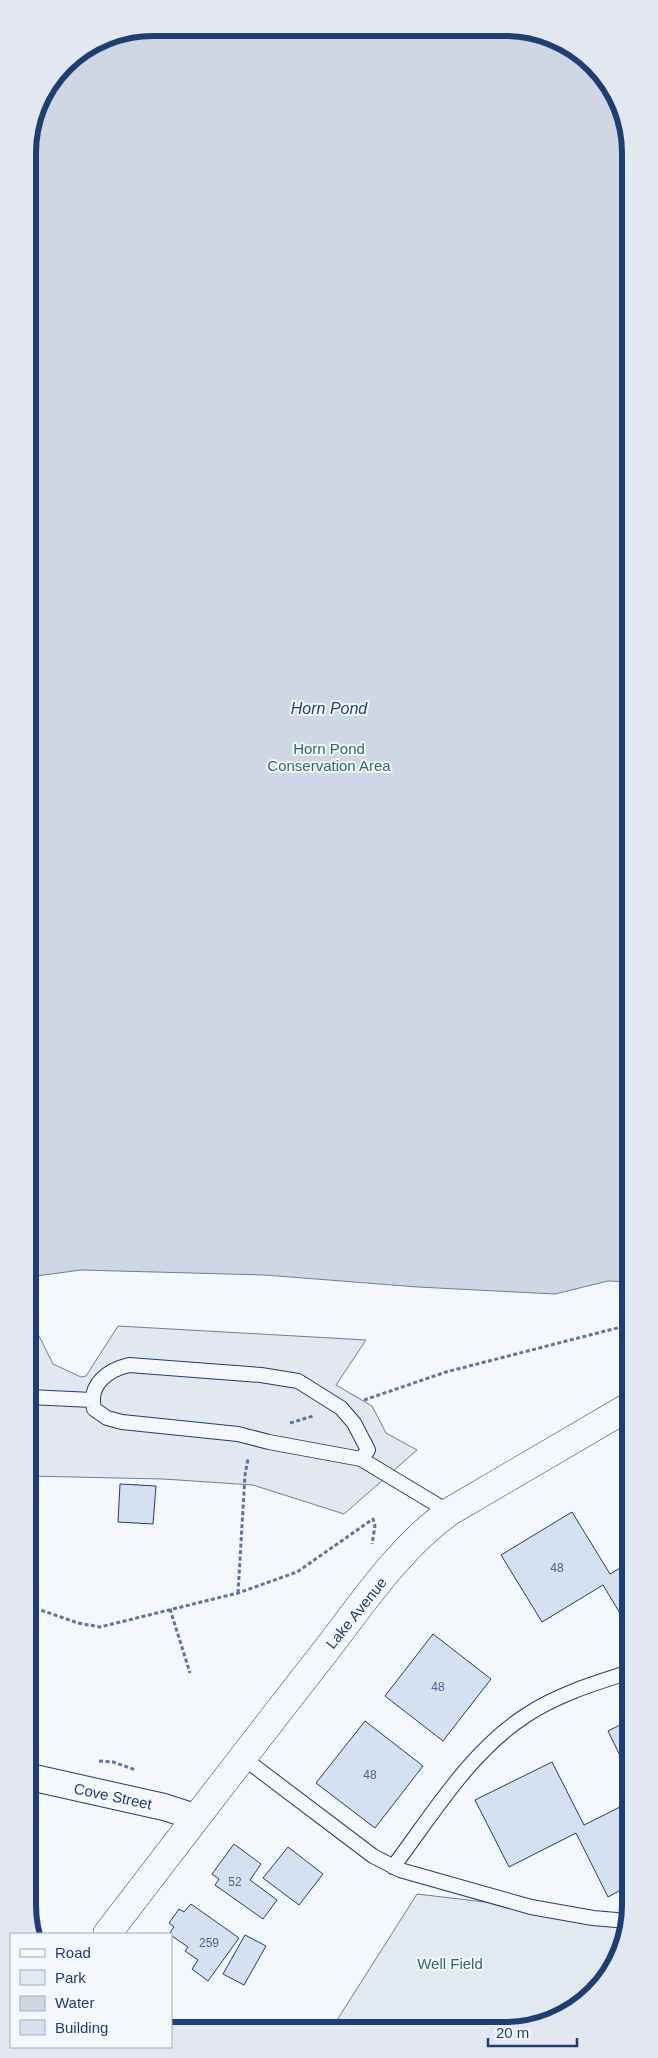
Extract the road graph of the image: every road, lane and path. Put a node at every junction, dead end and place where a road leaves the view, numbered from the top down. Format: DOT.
graph roads {
  1 [pos="621,1328"];
  2 [pos="36,1397"];
  3 [pos="92,1400"];
  4 [pos="341,1408"];
  5 [pos="621,1411"];
  6 [pos="269,1442"];
  7 [pos="362,1459"];
  8 [pos="449,1512"];
  9 [pos="371,1548"];
  10 [pos="238,1593"];
  11 [pos="36,1608"];
  12 [pos="170,1609"];
  13 [pos="190,1673"];
  14 [pos="621,1675"];
  15 [pos="242,1757"];
  16 [pos="96,1761"];
  17 [pos="143,1774"];
  18 [pos="36,1778"];
  19 [pos="195,1817"];
  20 [pos="393,1867"];
  21 [pos="621,1920"];
  22 [pos="108,1933"];
  1 -- 4 [label="path"];
  2 -- 3 [label="lane"];
  3 -- 4 [label="lane"];
  3 -- 6 [label="lane"];
  4 -- 6 [label="path"];
  4 -- 7 [label="lane"];
  5 -- 8 [label="street, Lake Avenue"];
  6 -- 7 [label="lane"];
  6 -- 10 [label="path"];
  7 -- 8 [label="lane"];
  8 -- 15 [label="street, Lake Avenue"];
  9 -- 10 [label="path"];
  10 -- 12 [label="path"];
  11 -- 12 [label="path"];
  12 -- 13 [label="path"];
  14 -- 20 [label="lane"];
  15 -- 19 [label="street, Lake Avenue"];
  15 -- 20 [label="lane"];
  16 -- 17 [label="path"];
  18 -- 19 [label="street, Cove Street"];
  19 -- 22 [label="street, Lake Avenue"];
  20 -- 21 [label="lane"];
}
